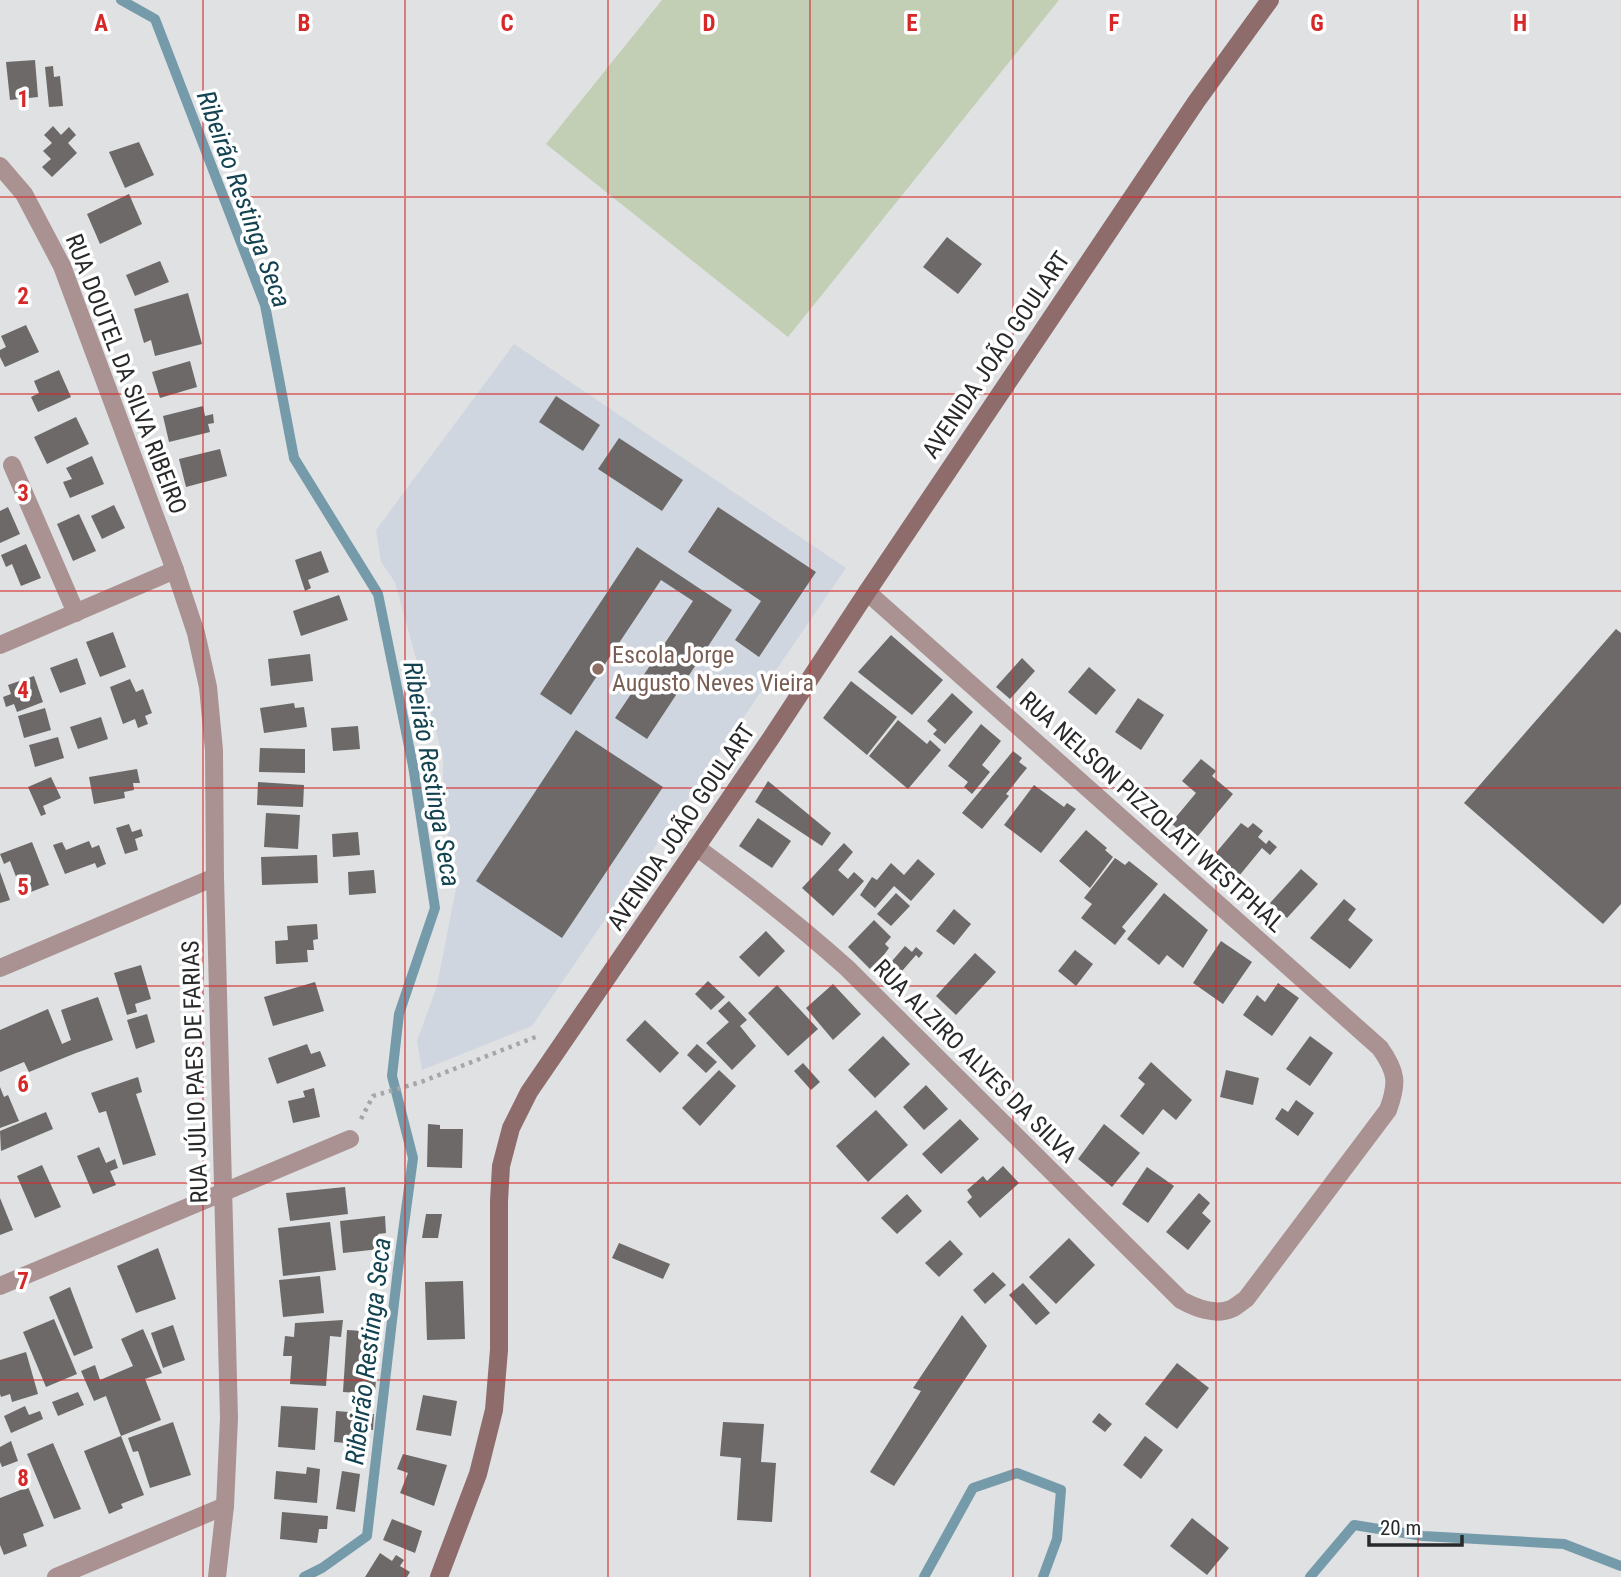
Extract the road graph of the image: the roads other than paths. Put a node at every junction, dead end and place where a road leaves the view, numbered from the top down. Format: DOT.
graph roads {
  1 [pos="1270,0"];
  2 [pos="0,166"];
  3 [pos="12,465"];
  4 [pos="175,570"];
  5 [pos="867,592"];
  6 [pos="76,613"];
  7 [pos="0,645"];
  8 [pos="696,847"];
  9 [pos="215,877"];
  10 [pos="0,968"];
  11 [pos="350,1139"];
  12 [pos="223,1191"];
  13 [pos="0,1286"];
  14 [pos="1213,1311"];
  15 [pos="225,1506"];
  16 [pos="56,1577"];
  17 [pos="217,1577"];
  18 [pos="439,1577"];
  1 -- 5 [label="main road, AVENIDA JOÃO GOULART"];
  2 -- 4 [label="street, RUA DOUTEL DA SILVA RIBEIRO"];
  3 -- 6 [label="street"];
  4 -- 6 [label="street"];
  4 -- 9 [label="street, RUA JÚLIO PAES DE FARIAS"];
  5 -- 8 [label="main road, AVENIDA JOÃO GOULART"];
  5 -- 14 [label="street, RUA NELSON PIZZOLATI WESTPHAL"];
  6 -- 7 [label="street"];
  8 -- 14 [label="street, RUA ALZIRO ALVES DA SILVA"];
  8 -- 18 [label="main road, AVENIDA JOÃO GOULART"];
  9 -- 10 [label="street"];
  9 -- 12 [label="street, RUA JÚLIO PAES DE FARIAS"];
  11 -- 12 [label="street"];
  12 -- 13 [label="street"];
  12 -- 15 [label="street, RUA JÚLIO PAES DE FARIAS"];
  15 -- 16 [label="street"];
  15 -- 17 [label="street, RUA JÚLIO PAES DE FARIAS"];
}
